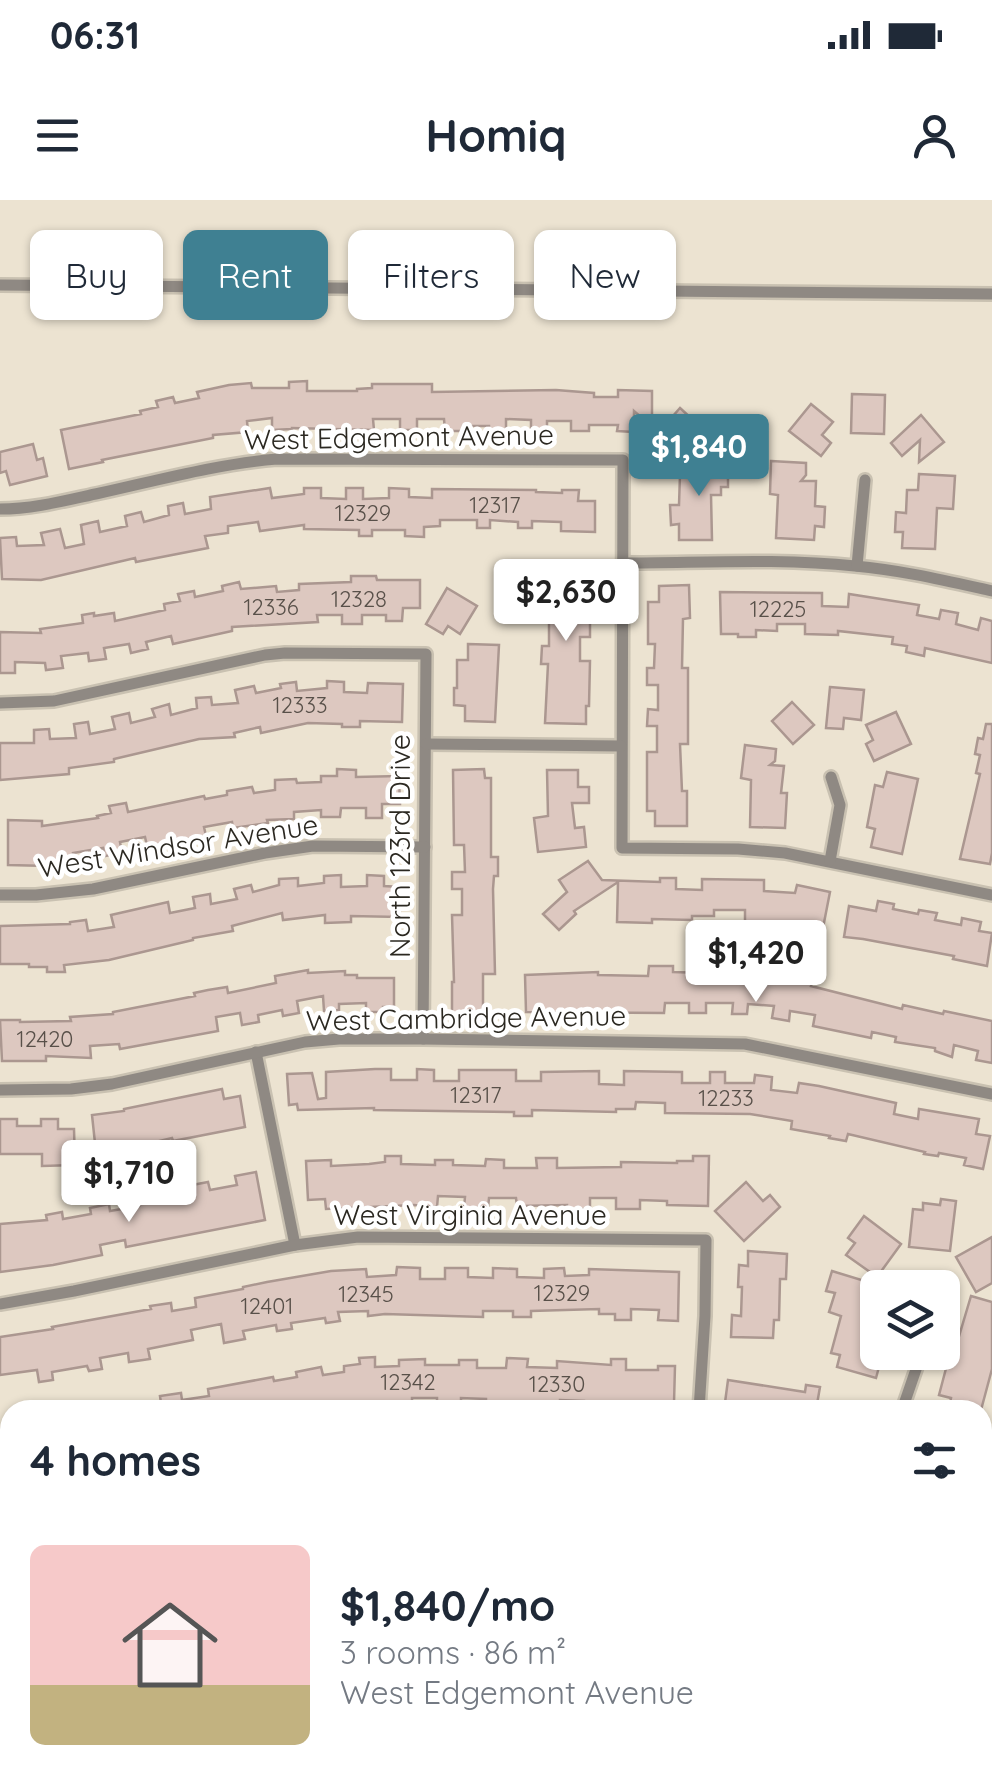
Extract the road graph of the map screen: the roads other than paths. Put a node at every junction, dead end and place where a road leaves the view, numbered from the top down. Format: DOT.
graph roads {
  1 [pos="0,285"];
  2 [pos="992,294"];
  3 [pos="865,480"];
  4 [pos="0,509"];
  5 [pos="623,563"];
  6 [pos="857,566"];
  7 [pos="992,591"];
  8 [pos="0,704"];
  9 [pos="426,744"];
  10 [pos="622,746"];
  11 [pos="831,777"];
  12 [pos="425,847"];
  13 [pos="830,861"];
  14 [pos="992,894"];
  15 [pos="0,895"];
  16 [pos="423,1038"];
  17 [pos="256,1052"];
  18 [pos="0,1090"];
  19 [pos="992,1094"];
  20 [pos="295,1245"];
  21 [pos="0,1304"];
  22 [pos="916,1370"];
  23 [pos="699,1400"];
  24 [pos="905,1400"];
  1 -- 2 [label="street"];
  3 -- 6 [label="street"];
  4 -- 5 [label="street, West Edgemont Avenue"];
  5 -- 6 [label="street"];
  5 -- 10 [label="street"];
  6 -- 7 [label="street"];
  8 -- 9 [label="street, North 123rd Drive"];
  9 -- 10 [label="street"];
  9 -- 12 [label="street, North 123rd Drive"];
  10 -- 13 [label="street"];
  11 -- 13 [label="street"];
  12 -- 15 [label="street, West Windsor Avenue"];
  12 -- 16 [label="street, North 123rd Drive"];
  13 -- 14 [label="street"];
  16 -- 17 [label="street, West Cambridge Avenue"];
  16 -- 19 [label="street, West Cambridge Avenue"];
  17 -- 18 [label="street, West Cambridge Avenue"];
  17 -- 20 [label="street"];
  20 -- 21 [label="street, West Virginia Avenue"];
  20 -- 23 [label="street, West Virginia Avenue"];
  22 -- 24 [label="street"];
}
